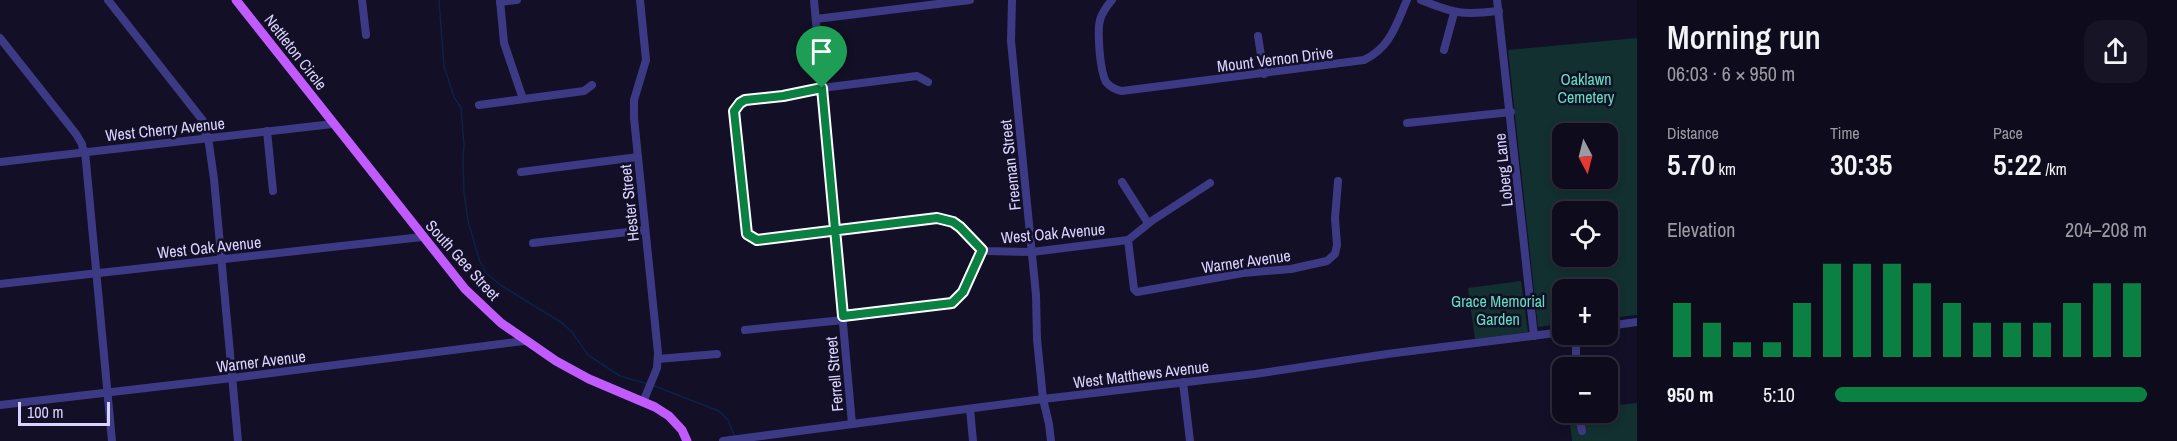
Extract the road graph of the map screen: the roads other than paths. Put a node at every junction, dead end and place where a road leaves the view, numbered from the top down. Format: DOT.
graph roads {
  1 [pos="108,0"];
  2 [pos="236,0"];
  3 [pos="362,0"];
  4 [pos="518,0"];
  5 [pos="640,0"];
  6 [pos="814,0"];
  7 [pos="970,0"];
  8 [pos="1012,0"];
  9 [pos="1112,0"];
  10 [pos="1407,0"];
  11 [pos="1421,0"];
  12 [pos="1497,0"];
  13 [pos="500,1"];
  14 [pos="923,3"];
  15 [pos="1499,11"];
  16 [pos="1454,13"];
  17 [pos="816,19"];
  18 [pos="366,35"];
  19 [pos="1258,36"];
  20 [pos="0,38"];
  21 [pos="1444,50"];
  22 [pos="1264,74"];
  23 [pos="928,82"];
  24 [pos="592,85"];
  25 [pos="822,88"];
  26 [pos="523,99"];
  27 [pos="479,105"];
  28 [pos="1510,112"];
  29 [pos="1407,123"];
  30 [pos="333,124"];
  31 [pos="267,131"];
  32 [pos="207,138"];
  33 [pos="84,151"];
  34 [pos="638,157"];
  35 [pos="0,162"];
  36 [pos="521,172"];
  37 [pos="1338,181"];
  38 [pos="1122,182"];
  39 [pos="1210,183"];
  40 [pos="273,191"];
  41 [pos="1148,223"];
  42 [pos="645,230"];
  43 [pos="835,230"];
  44 [pos="422,237"];
  45 [pos="1128,240"];
  46 [pos="533,243"];
  47 [pos="982,250"];
  48 [pos="1032,252"];
  49 [pos="221,259"];
  50 [pos="96,273"];
  51 [pos="0,284"];
  52 [pos="843,318"];
  53 [pos="1637,322"];
  54 [pos="1618,325"];
  55 [pos="746,330"];
  56 [pos="1552,334"];
  57 [pos="1534,336"];
  58 [pos="524,341"];
  59 [pos="717,354"];
  60 [pos="658,359"];
  61 [pos="232,378"];
  62 [pos="1184,382"];
  63 [pos="108,393"];
  64 [pos="645,397"];
  65 [pos="1043,399"];
  66 [pos="0,405"];
  67 [pos="970,409"];
  68 [pos="1580,423"];
  69 [pos="852,424"];
  70 [pos="1582,431"];
  71 [pos="761,439"];
  72 [pos="728,440"];
  73 [pos="112,441"];
  74 [pos="238,441"];
  75 [pos="687,441"];
  76 [pos="723,441"];
  77 [pos="973,441"];
  78 [pos="1051,441"];
  79 [pos="1190,441"];
  1 -- 32 [label="street"];
  2 -- 30 [label="main road, Nettleton Circle"];
  3 -- 18 [label="street"];
  4 -- 13 [label="street"];
  5 -- 34 [label="street, Hester Street"];
  6 -- 17 [label="street, Ferrell Street"];
  7 -- 14 [label="street"];
  8 -- 48 [label="street, Freeman Street"];
  9 -- 22 [label="street, Mount Vernon Drive"];
  10 -- 22 [label="street, Mount Vernon Drive"];
  11 -- 16 [label="street"];
  12 -- 15 [label="street, Loberg Lane"];
  13 -- 26 [label="street"];
  14 -- 17 [label="street"];
  15 -- 16 [label="street"];
  15 -- 28 [label="street, Loberg Lane"];
  16 -- 21 [label="street"];
  17 -- 25 [label="street, Ferrell Street"];
  19 -- 22 [label="street"];
  20 -- 33 [label="street"];
  23 -- 25 [label="street"];
  24 -- 26 [label="street"];
  25 -- 43 [label="street, Ferrell Street"];
  25 -- 43 [label="street, West Oak Avenue"];
  26 -- 27 [label="street"];
  28 -- 29 [label="street"];
  28 -- 57 [label="street, Loberg Lane"];
  30 -- 31 [label="street, West Cherry Avenue"];
  30 -- 44 [label="main road, South Gee Street"];
  31 -- 32 [label="street, West Cherry Avenue"];
  31 -- 40 [label="street"];
  32 -- 33 [label="street, West Cherry Avenue"];
  32 -- 49 [label="street"];
  33 -- 35 [label="street, West Cherry Avenue"];
  33 -- 50 [label="street"];
  34 -- 36 [label="street"];
  34 -- 42 [label="street, Hester Street"];
  37 -- 45 [label="street, Warner Avenue"];
  38 -- 41 [label="street"];
  39 -- 41 [label="street, West Oak Avenue"];
  41 -- 45 [label="street, West Oak Avenue"];
  42 -- 46 [label="street"];
  42 -- 60 [label="street, Hester Street"];
  43 -- 47 [label="street, West Oak Avenue"];
  43 -- 52 [label="street, Ferrell Street"];
  44 -- 49 [label="street, West Oak Avenue"];
  44 -- 58 [label="main road, South Gee Street"];
  45 -- 48 [label="street, West Oak Avenue"];
  47 -- 48 [label="street, West Oak Avenue"];
  47 -- 52 [label="street"];
  48 -- 65 [label="street, Freeman Street"];
  49 -- 50 [label="street, West Oak Avenue"];
  49 -- 61 [label="street"];
  50 -- 51 [label="street, West Oak Avenue"];
  50 -- 63 [label="street"];
  52 -- 55 [label="street"];
  52 -- 69 [label="street, Ferrell Street"];
  53 -- 54 [label="street"];
  56 -- 57 [label="street, West Matthews Avenue"];
  57 -- 62 [label="street, West Matthews Avenue"];
  58 -- 61 [label="street, Warner Avenue"];
  58 -- 64 [label="main road, South Gee Street"];
  59 -- 60 [label="street"];
  60 -- 64 [label="street, Hester Street"];
  61 -- 63 [label="street, Warner Avenue"];
  61 -- 74 [label="street"];
  62 -- 65 [label="street, West Matthews Avenue"];
  62 -- 79 [label="street"];
  63 -- 66 [label="street, Warner Avenue"];
  63 -- 73 [label="street"];
  64 -- 75 [label="main road, South Gee Street"];
  65 -- 67 [label="street, West Matthews Avenue"];
  65 -- 78 [label="street, Freeman Street"];
  67 -- 69 [label="street, West Matthews Avenue"];
  67 -- 77 [label="street"];
  68 -- 70 [label="street"];
  69 -- 71 [label="street, West Matthews Avenue"];
  71 -- 72 [label="street, West Matthews Avenue"];
  72 -- 76 [label="street, West Matthews Avenue"];
}
